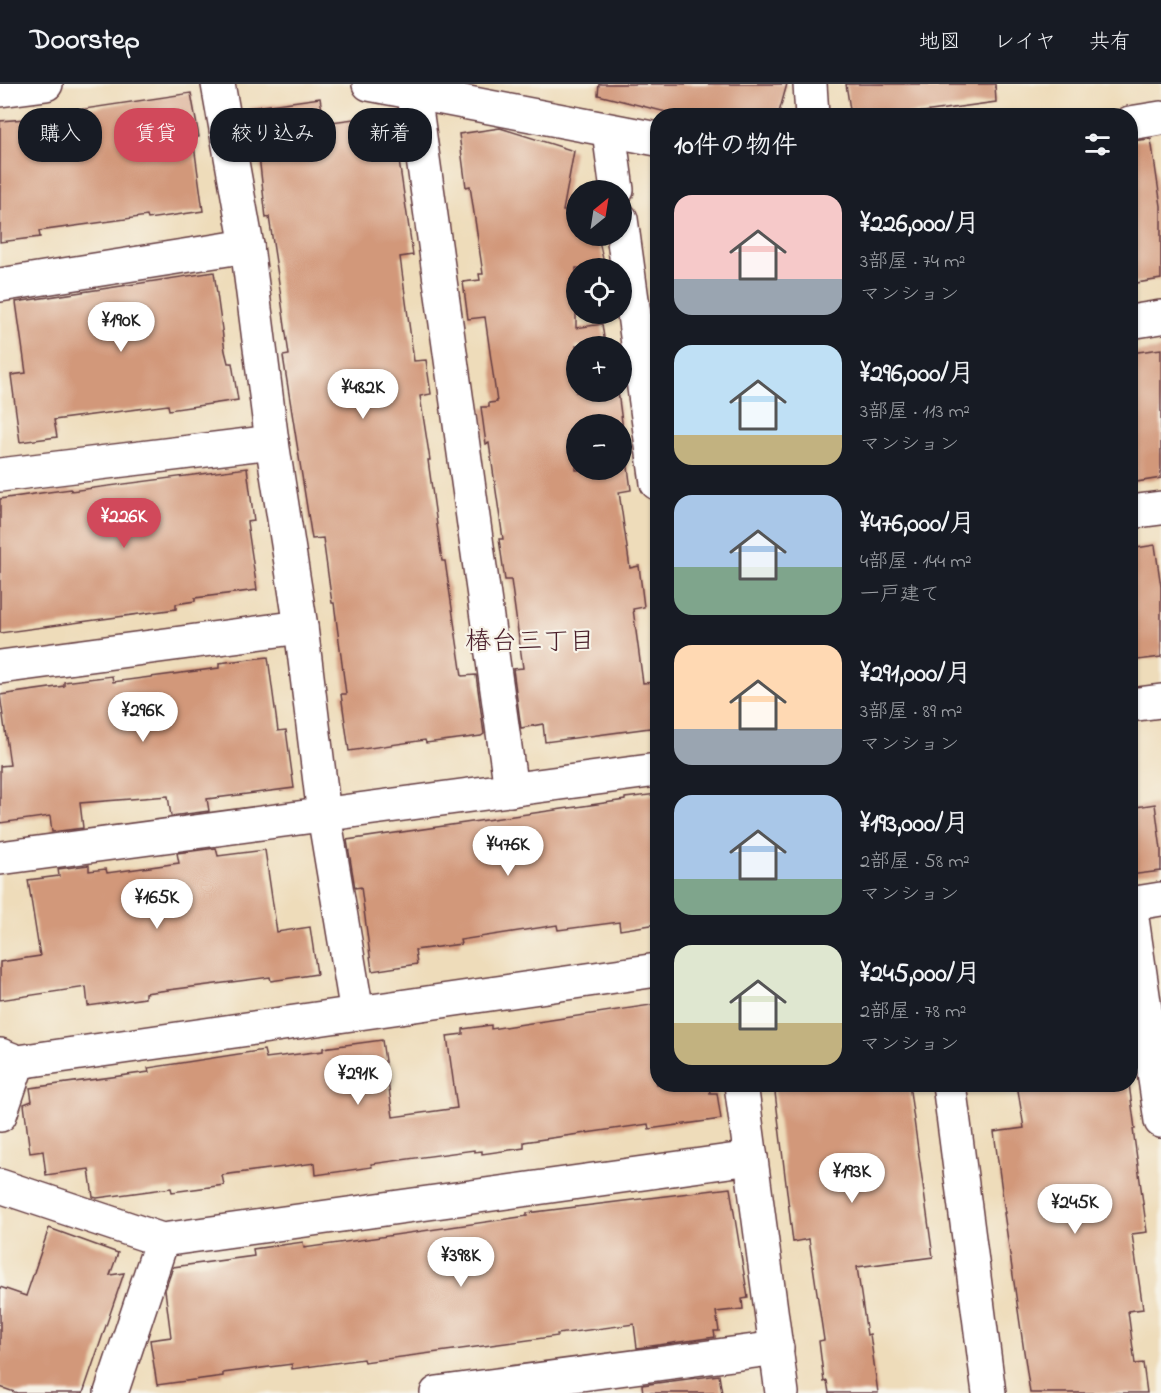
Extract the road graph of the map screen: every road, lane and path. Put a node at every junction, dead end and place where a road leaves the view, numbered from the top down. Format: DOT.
graph roads {
  1 [pos="46,84"];
  2 [pos="218,84"];
  3 [pos="369,84"];
  4 [pos="810,84"];
  5 [pos="0,90"];
  6 [pos="414,94"];
  7 [pos="812,108"];
  8 [pos="1161,118"];
  9 [pos="1138,122"];
  10 [pos="609,131"];
  11 [pos="650,138"];
  12 [pos="616,180"];
  13 [pos="247,246"];
  14 [pos="625,246"];
  15 [pos="0,285"];
  16 [pos="1161,317"];
  17 [pos="1138,321"];
  18 [pos="650,432"];
  19 [pos="272,442"];
  20 [pos="0,475"];
  21 [pos="1161,508"];
  22 [pos="1138,511"];
  23 [pos="301,627"];
  24 [pos="0,667"];
  25 [pos="1161,701"];
  26 [pos="1138,704"];
  27 [pos="650,771"];
  28 [pos="511,790"];
  29 [pos="324,815"];
  30 [pos="0,858"];
  31 [pos="1140,902"];
  32 [pos="650,971"];
  33 [pos="357,1013"];
  34 [pos="9,1058"];
  35 [pos="742,1092"];
  36 [pos="950,1092"];
  37 [pos="1160,1104"];
  38 [pos="0,1115"];
  39 [pos="751,1158"];
  40 [pos="0,1186"];
  41 [pos="162,1240"];
  42 [pos="777,1348"];
  43 [pos="111,1393"];
  44 [pos="437,1393"];
  45 [pos="782,1393"];
  46 [pos="988,1393"];
  1 -- 5 [label="street"];
  2 -- 13 [label="street"];
  3 -- 6 [label="street"];
  4 -- 7 [label="street"];
  6 -- 10 [label="street"];
  6 -- 28 [label="street"];
  8 -- 9 [label="street"];
  10 -- 11 [label="street"];
  10 -- 12 [label="street"];
  13 -- 15 [label="street"];
  13 -- 19 [label="street"];
  14 -- 18 [label="street"];
  16 -- 17 [label="street"];
  19 -- 20 [label="street"];
  19 -- 23 [label="street"];
  21 -- 22 [label="street"];
  23 -- 24 [label="street"];
  23 -- 29 [label="street"];
  25 -- 26 [label="street"];
  27 -- 28 [label="street"];
  28 -- 29 [label="street"];
  29 -- 30 [label="street"];
  29 -- 33 [label="street"];
  31 -- 37 [label="street"];
  32 -- 33 [label="street"];
  33 -- 34 [label="street"];
  34 -- 38 [label="street"];
  35 -- 39 [label="street"];
  36 -- 46 [label="street"];
  39 -- 41 [label="street"];
  39 -- 42 [label="street"];
  40 -- 41 [label="street"];
  41 -- 43 [label="street"];
  42 -- 44 [label="street"];
  42 -- 45 [label="street"];
}
